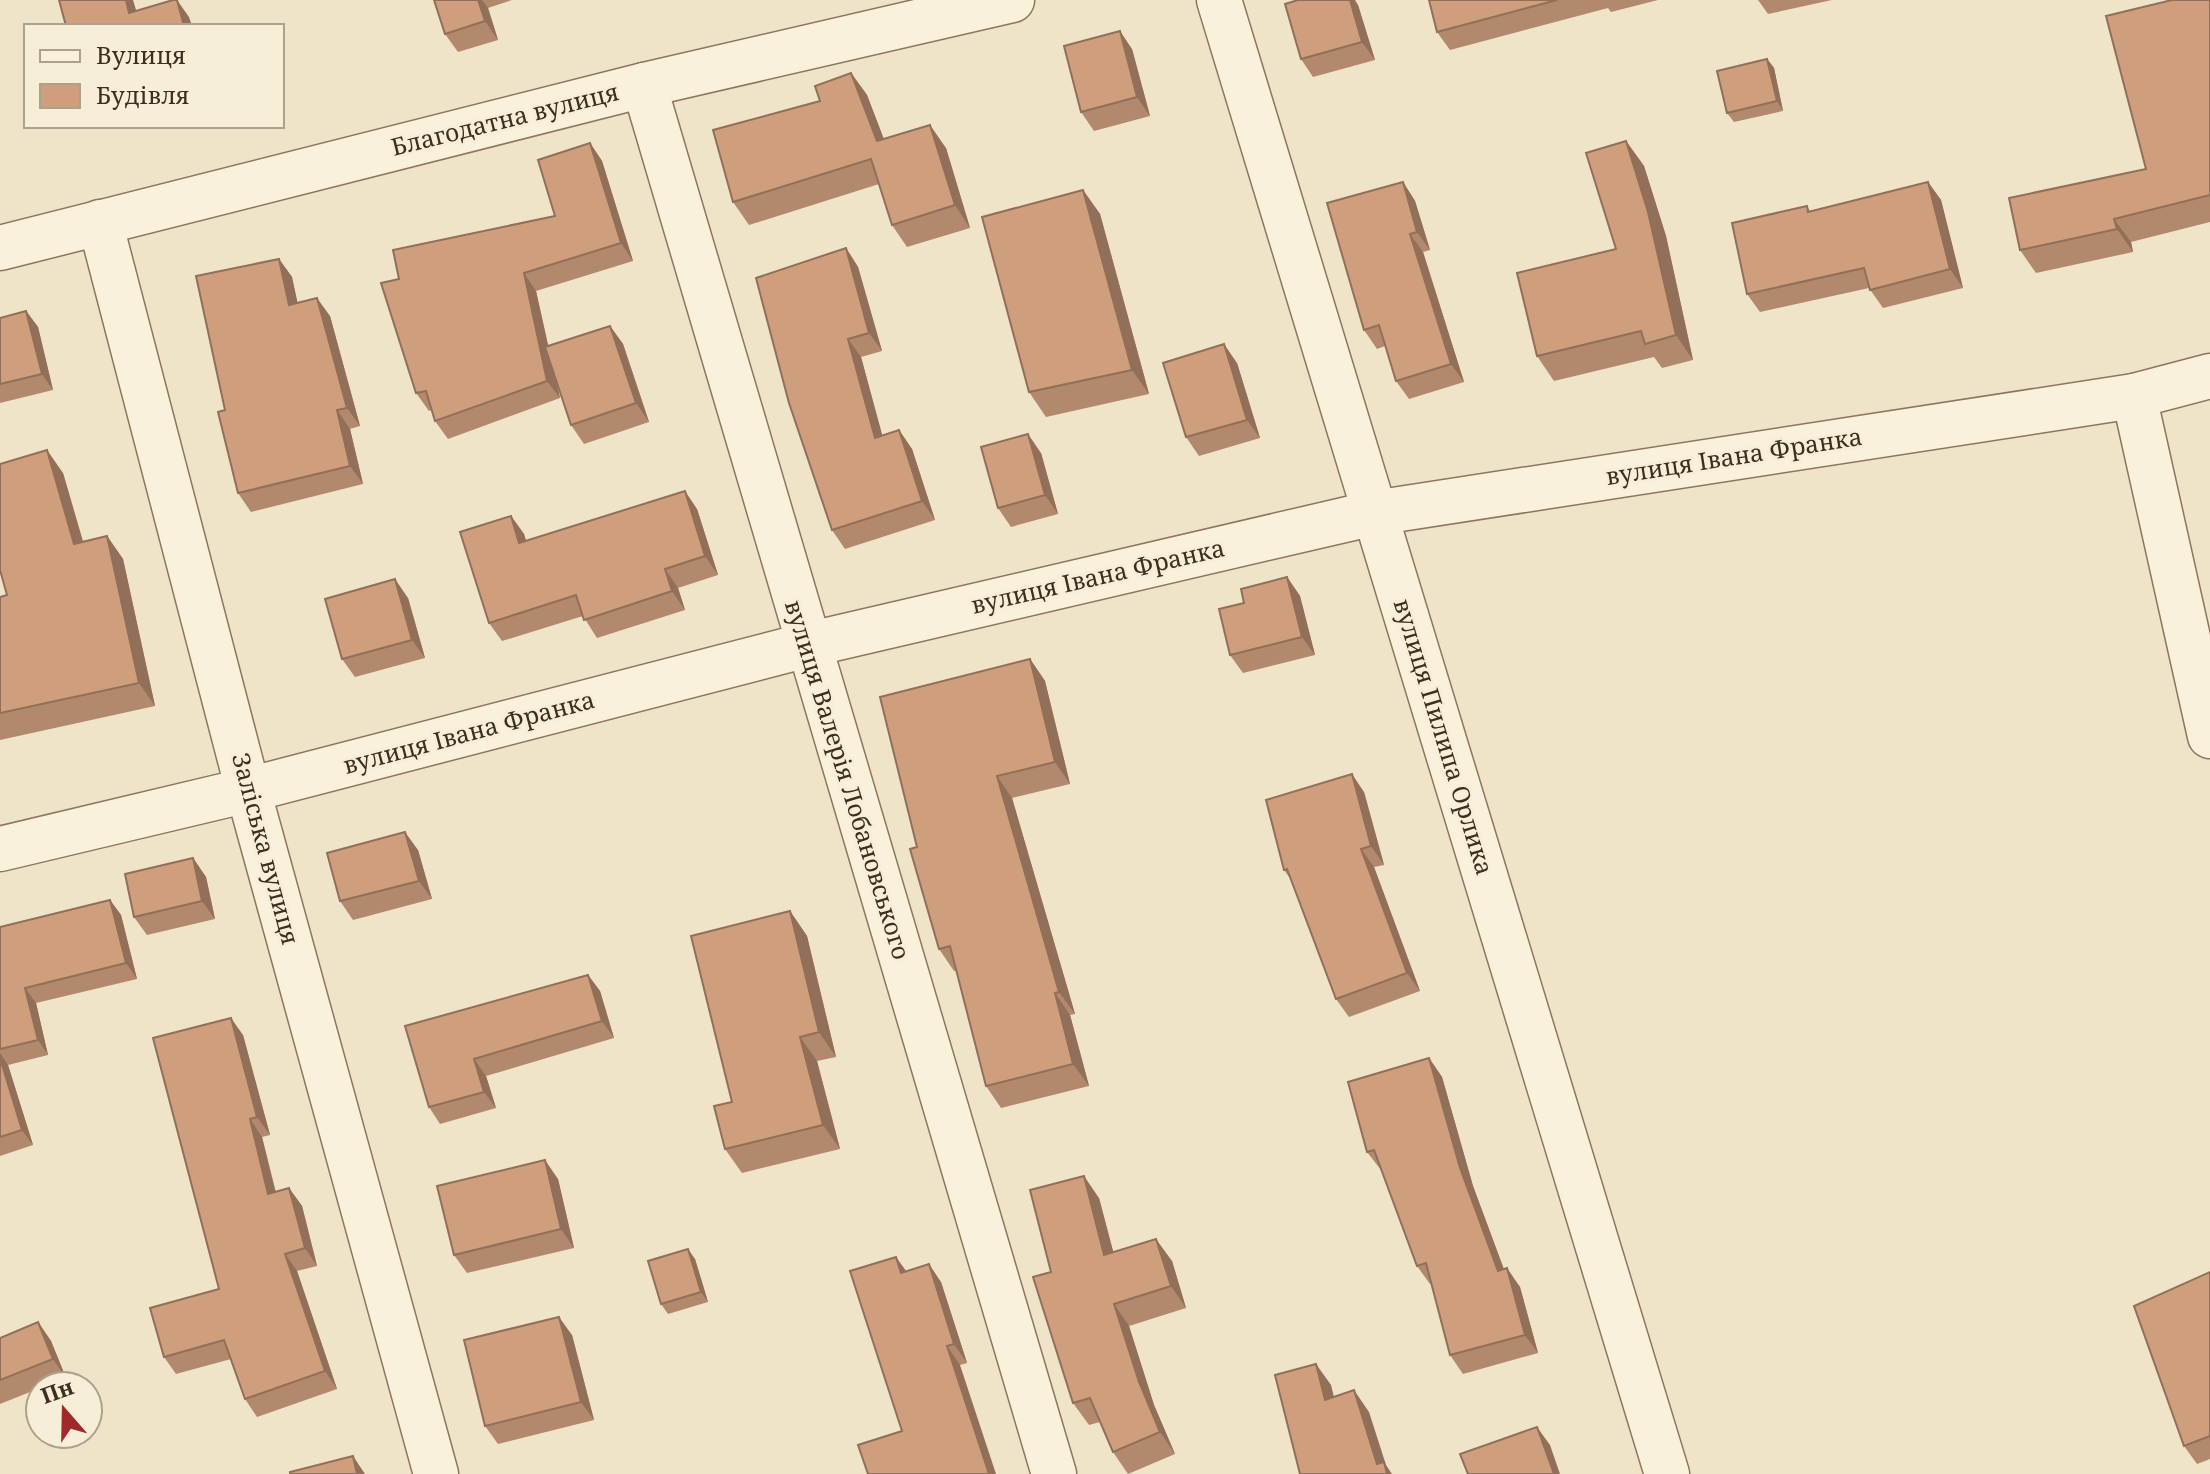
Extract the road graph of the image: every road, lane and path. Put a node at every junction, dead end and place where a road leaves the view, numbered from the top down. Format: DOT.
graph roads {
  1 [pos="1012,0"];
  2 [pos="1219,0"];
  3 [pos="644,85"];
  4 [pos="100,222"];
  5 [pos="0,248"];
  6 [pos="2210,376"];
  7 [pos="2134,396"];
  8 [pos="1374,513"];
  9 [pos="807,645"];
  10 [pos="2210,736"];
  11 [pos="248,790"];
  12 [pos="0,849"];
  13 [pos="436,1474"];
  14 [pos="1054,1474"];
  15 [pos="1667,1474"];
  1 -- 3 [label="street, Благодатна вулиця"];
  2 -- 8 [label="street, вулиця Пилипа Орлика"];
  3 -- 4 [label="street, Благодатна вулиця"];
  3 -- 9 [label="street, вулиця Валерія Лобановського"];
  4 -- 5 [label="street, Благодатна вулиця"];
  4 -- 11 [label="street, Заліська вулиця"];
  6 -- 7 [label="street, вулиця Івана Франка"];
  7 -- 8 [label="street, вулиця Івана Франка"];
  7 -- 10 [label="street"];
  8 -- 9 [label="street, вулиця Івана Франка"];
  8 -- 15 [label="street, вулиця Пилипа Орлика"];
  9 -- 11 [label="street, вулиця Івана Франка"];
  9 -- 14 [label="street, вулиця Валерія Лобановського"];
  11 -- 12 [label="street, вулиця Івана Франка"];
  11 -- 13 [label="street, Заліська вулиця"];
}
